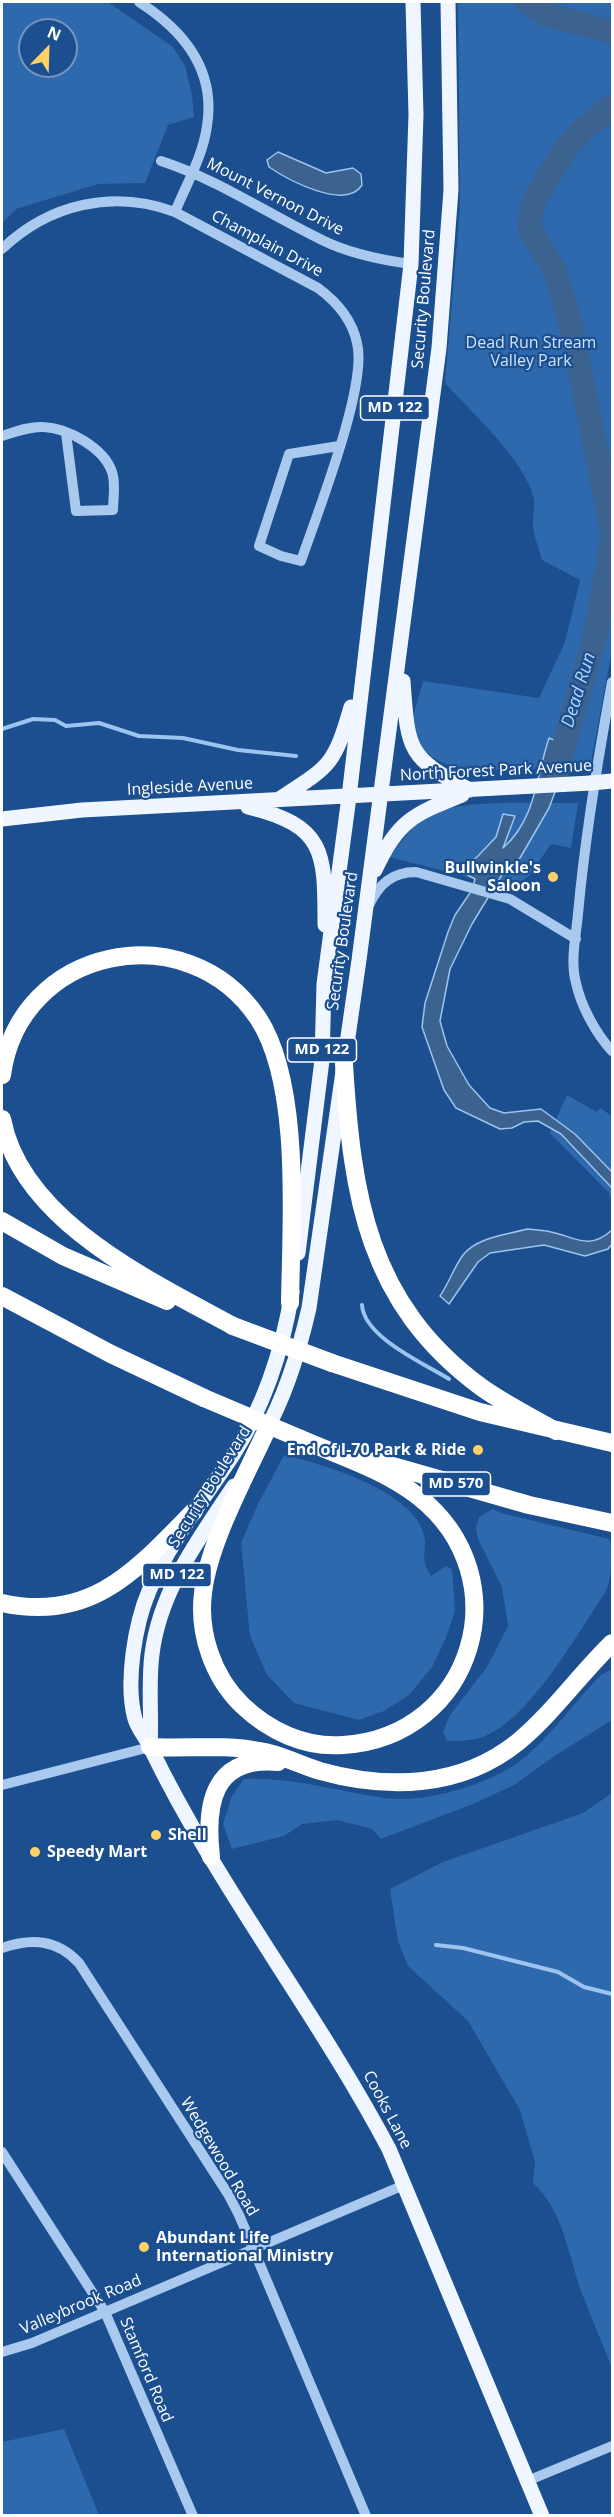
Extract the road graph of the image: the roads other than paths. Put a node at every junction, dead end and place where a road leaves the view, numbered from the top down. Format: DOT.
graph roads {
  1 [pos="139,2"];
  2 [pos="412,2"];
  3 [pos="448,2"];
  4 [pos="161,161"];
  5 [pos="192,171"];
  6 [pos="175,212"];
  7 [pos="2,249"];
  8 [pos="411,264"];
  9 [pos="66,433"];
  10 [pos="2,436"];
  11 [pos="339,446"];
  12 [pos="401,648"];
  13 [pos="362,673"];
  14 [pos="612,682"];
  15 [pos="612,781"];
  16 [pos="481,791"];
  17 [pos="381,795"];
  18 [pos="349,797"];
  19 [pos="276,801"];
  20 [pos="230,803"];
  21 [pos="5,817"];
  22 [pos="369,884"];
  23 [pos="365,911"];
  24 [pos="576,939"];
  25 [pos="324,984"];
  26 [pos="612,1051"];
  27 [pos="344,1064"];
  28 [pos="2,1075"];
  29 [pos="2,1119"];
  30 [pos="2,1221"];
  31 [pos="2,1290"];
  32 [pos="2,1296"];
  33 [pos="290,1303"];
  34 [pos="38,1315"];
  35 [pos="233,1326"];
  36 [pos="269,1425"];
  37 [pos="556,1431"];
  38 [pos="301,1439"];
  39 [pos="612,1443"];
  40 [pos="194,1511"];
  41 [pos="612,1523"];
  42 [pos="2,1603"];
  43 [pos="612,1643"];
  44 [pos="150,1747"];
  45 [pos="296,1763"];
  46 [pos="2,1785"];
  47 [pos="211,1857"];
  48 [pos="6,1947"];
  49 [pos="2,2152"];
  50 [pos="404,2185"];
  51 [pos="254,2249"];
  52 [pos="105,2312"];
  53 [pos="2,2352"];
  54 [pos="612,2446"];
  55 [pos="527,2481"];
  56 [pos="193,2516"];
  57 [pos="366,2516"];
  58 [pos="542,2516"];
  1 -- 5 [label="street"];
  2 -- 8 [label="main road, Security Boulevard / MD 122"];
  3 -- 12 [label="main road, Security Boulevard / MD 122"];
  4 -- 5 [label="street, Mount Vernon Drive"];
  5 -- 6 [label="street"];
  5 -- 8 [label="street, Mount Vernon Drive"];
  6 -- 7 [label="street, Champlain Drive"];
  6 -- 11 [label="street, Champlain Drive"];
  8 -- 13 [label="main road, Security Boulevard / MD 122"];
  9 -- 9 [label="street"];
  9 -- 10 [label="street"];
  11 -- 11 [label="street, Champlain Drive"];
  12 -- 16 [label="main road"];
  12 -- 17 [label="main road, Security Boulevard / MD 122"];
  13 -- 18 [label="main road, Security Boulevard / MD 122"];
  13 -- 19 [label="main road"];
  14 -- 24 [label="street"];
  15 -- 16 [label="main road, North Forest Park Avenue, bridge"];
  16 -- 17 [label="main road, North Forest Park Avenue"];
  16 -- 22 [label="main road"];
  17 -- 18 [label="main road, Ingleside Avenue"];
  17 -- 22 [label="main road, Security Boulevard / MD 122"];
  18 -- 19 [label="main road, Ingleside Avenue"];
  18 -- 25 [label="main road, Security Boulevard / MD 122"];
  19 -- 20 [label="main road, Ingleside Avenue"];
  20 -- 21 [label="main road, Ingleside Avenue"];
  20 -- 25 [label="main road"];
  22 -- 23 [label="main road, Security Boulevard / MD 122"];
  23 -- 24 [label="street"];
  23 -- 27 [label="main road, Security Boulevard / MD 122"];
  24 -- 26 [label="street"];
  25 -- 33 [label="main road, Security Boulevard / MD 122"];
  27 -- 36 [label="main road, Security Boulevard / MD 122"];
  27 -- 37 [label="highway"];
  28 -- 33 [label="highway"];
  29 -- 35 [label="highway"];
  30 -- 35 [label="highway"];
  31 -- 34 [label="highway, MD 570"];
  32 -- 34 [label="highway"];
  33 -- 40 [label="main road, Security Boulevard / MD 122"];
  34 -- 38 [label="highway, MD 570, bridge"];
  35 -- 37 [label="highway, bridge"];
  36 -- 38 [label="highway"];
  36 -- 44 [label="main road, Security Boulevard / MD 122"];
  37 -- 39 [label="highway"];
  38 -- 41 [label="highway, MD 570"];
  40 -- 42 [label="highway"];
  40 -- 44 [label="main road, Security Boulevard / MD 122"];
  43 -- 45 [label="highway"];
  44 -- 45 [label="highway"];
  44 -- 46 [label="street"];
  44 -- 47 [label="main road, Cooks Lane / MD 122"];
  45 -- 47 [label="highway"];
  47 -- 50 [label="main road, Cooks Lane / MD 122"];
  48 -- 51 [label="street, Wedgewood Road"];
  49 -- 52 [label="street, Stamford Road"];
  50 -- 51 [label="street, Valleybrook Road"];
  50 -- 55 [label="main road, Cooks Lane"];
  51 -- 52 [label="street, Valleybrook Road"];
  51 -- 57 [label="street, Wedgewood Road"];
  52 -- 53 [label="street, Valleybrook Road"];
  52 -- 56 [label="street, Stamford Road"];
  54 -- 55 [label="street"];
  55 -- 58 [label="main road, Cooks Lane"];
}
